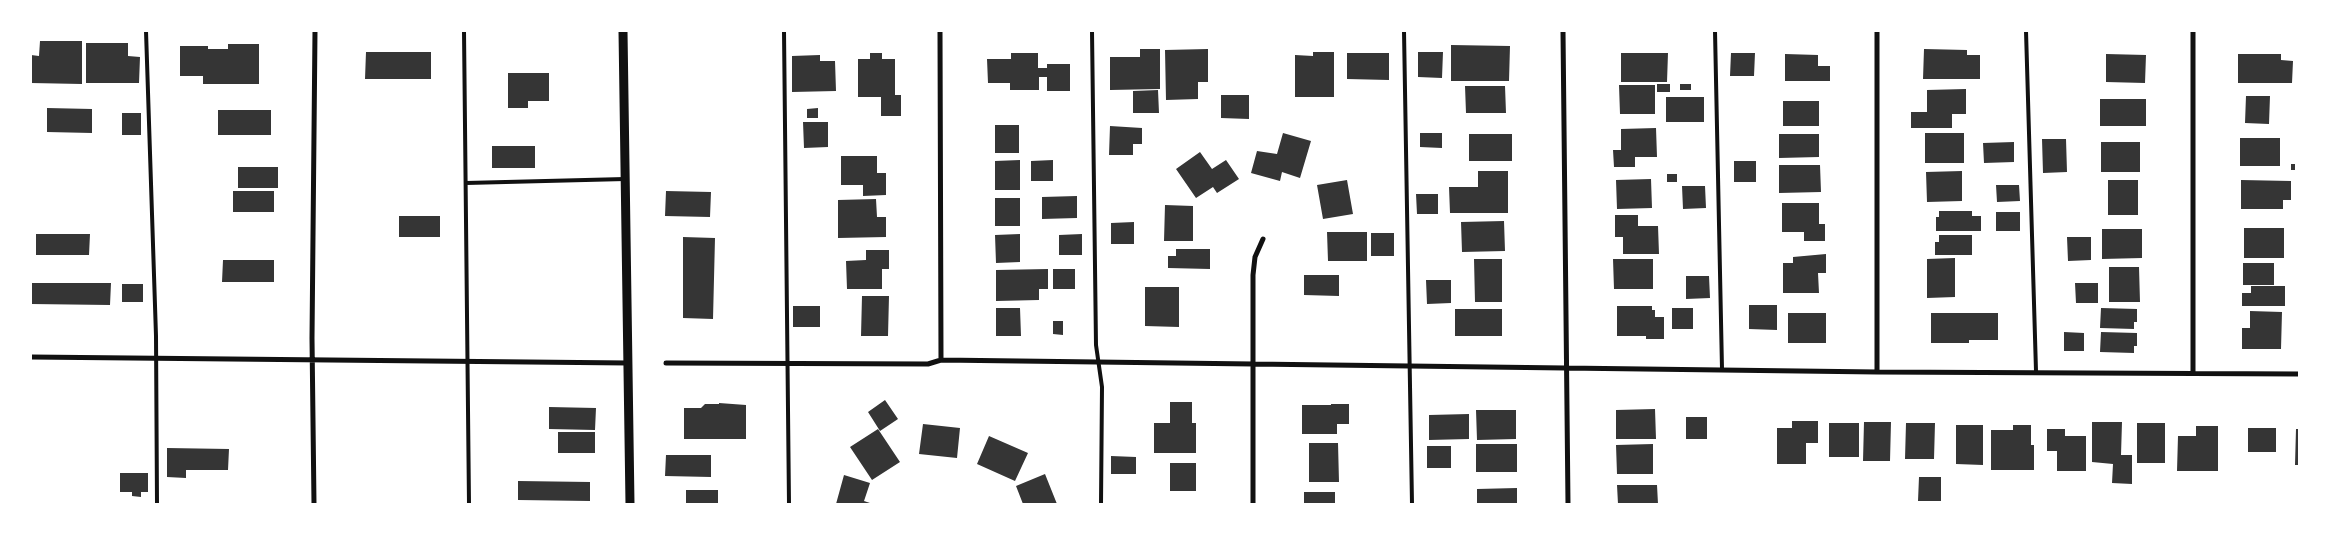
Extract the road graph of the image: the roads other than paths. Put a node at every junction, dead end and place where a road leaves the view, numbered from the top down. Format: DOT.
graph roads {
  1 [pos="146,31"];
  2 [pos="315,31"];
  3 [pos="464,31"];
  4 [pos="623,31"];
  5 [pos="784,31"];
  6 [pos="940,31"];
  7 [pos="1092,31"];
  8 [pos="1404,31"];
  9 [pos="1563,31"];
  10 [pos="1715,31"];
  11 [pos="1878,31"];
  12 [pos="2026,31"];
  13 [pos="2193,31"];
  14 [pos="625,179"];
  15 [pos="466,183"];
  16 [pos="1263,239"];
  17 [pos="31,357"];
  18 [pos="156,358"];
  19 [pos="312,359"];
  20 [pos="941,360"];
  21 [pos="468,361"];
  22 [pos="629,363"];
  23 [pos="666,363"];
  24 [pos="787,363"];
  25 [pos="1098,363"];
  26 [pos="1252,365"];
  27 [pos="1410,366"];
  28 [pos="1567,366"];
  29 [pos="1722,369"];
  30 [pos="2036,371"];
  31 [pos="1877,372"];
  32 [pos="2194,373"];
  33 [pos="2299,374"];
  34 [pos="157,504"];
  35 [pos="314,504"];
  36 [pos="469,504"];
  37 [pos="630,504"];
  38 [pos="789,504"];
  39 [pos="1101,504"];
  40 [pos="1253,504"];
  41 [pos="1412,504"];
  42 [pos="1568,504"];
  1 -- 18 [label="lane"];
  2 -- 19 [label="street"];
  3 -- 15 [label="lane"];
  4 -- 14 [label="street"];
  5 -- 24 [label="lane"];
  6 -- 20 [label="street"];
  7 -- 25 [label="lane"];
  8 -- 27 [label="lane"];
  9 -- 28 [label="street"];
  10 -- 29 [label="lane"];
  11 -- 31 [label="street"];
  12 -- 30 [label="lane"];
  13 -- 32 [label="street"];
  14 -- 15 [label="lane"];
  14 -- 22 [label="street"];
  15 -- 21 [label="lane"];
  16 -- 26 [label="street"];
  17 -- 18 [label="street"];
  18 -- 19 [label="street"];
  18 -- 34 [label="lane"];
  19 -- 21 [label="street"];
  19 -- 35 [label="street"];
  20 -- 24 [label="street"];
  20 -- 25 [label="street"];
  21 -- 22 [label="street"];
  21 -- 36 [label="lane"];
  22 -- 37 [label="street"];
  23 -- 24 [label="street"];
  24 -- 38 [label="lane"];
  25 -- 26 [label="street"];
  25 -- 39 [label="lane"];
  26 -- 27 [label="street"];
  26 -- 40 [label="street"];
  27 -- 28 [label="street"];
  27 -- 41 [label="lane"];
  28 -- 29 [label="street"];
  28 -- 42 [label="street"];
  29 -- 31 [label="street"];
  30 -- 31 [label="street"];
  30 -- 32 [label="street"];
  32 -- 33 [label="street"];
}
